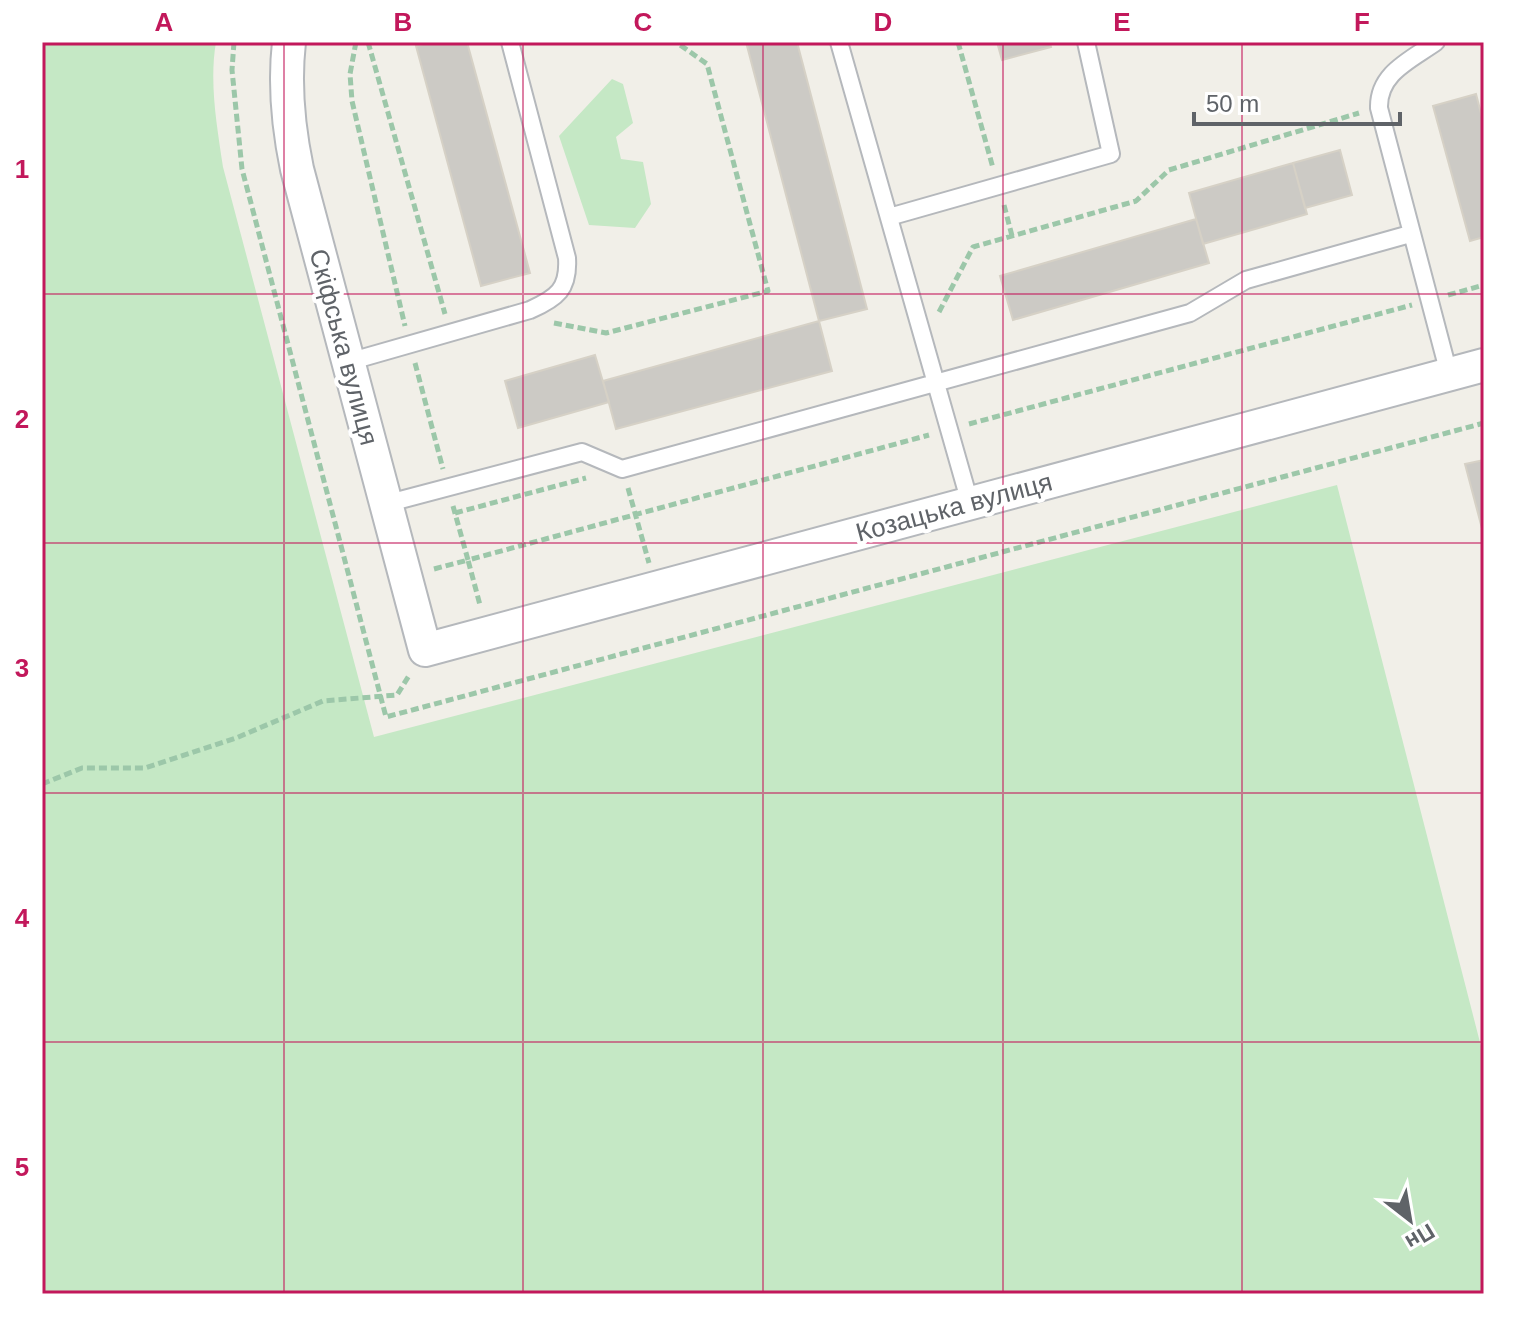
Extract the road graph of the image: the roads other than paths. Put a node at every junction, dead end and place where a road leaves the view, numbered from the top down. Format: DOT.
graph roads {
  1 [pos="289,42"];
  2 [pos="510,42"];
  3 [pos="839,42"];
  4 [pos="1086,42"];
  5 [pos="1436,42"];
  6 [pos="889,217"];
  7 [pos="1410,234"];
  8 [pos="348,362"];
  9 [pos="1484,365"];
  10 [pos="1449,374"];
  11 [pos="936,384"];
  12 [pos="970,503"];
  13 [pos="385,504"];
  14 [pos="425,650"];
  1 -- 8 [label="street, Скіфська вулиця"];
  2 -- 8 [label="lane"];
  3 -- 6 [label="lane"];
  4 -- 6 [label="lane"];
  5 -- 7 [label="lane"];
  6 -- 11 [label="lane"];
  7 -- 10 [label="lane"];
  7 -- 11 [label="lane"];
  8 -- 13 [label="street, Скіфська вулиця"];
  9 -- 10 [label="street, Козацька вулиця"];
  10 -- 12 [label="street, Козацька вулиця"];
  11 -- 12 [label="lane"];
  11 -- 13 [label="lane"];
  12 -- 14 [label="street, Козацька вулиця"];
  13 -- 14 [label="street, Скіфська вулиця"];
}
